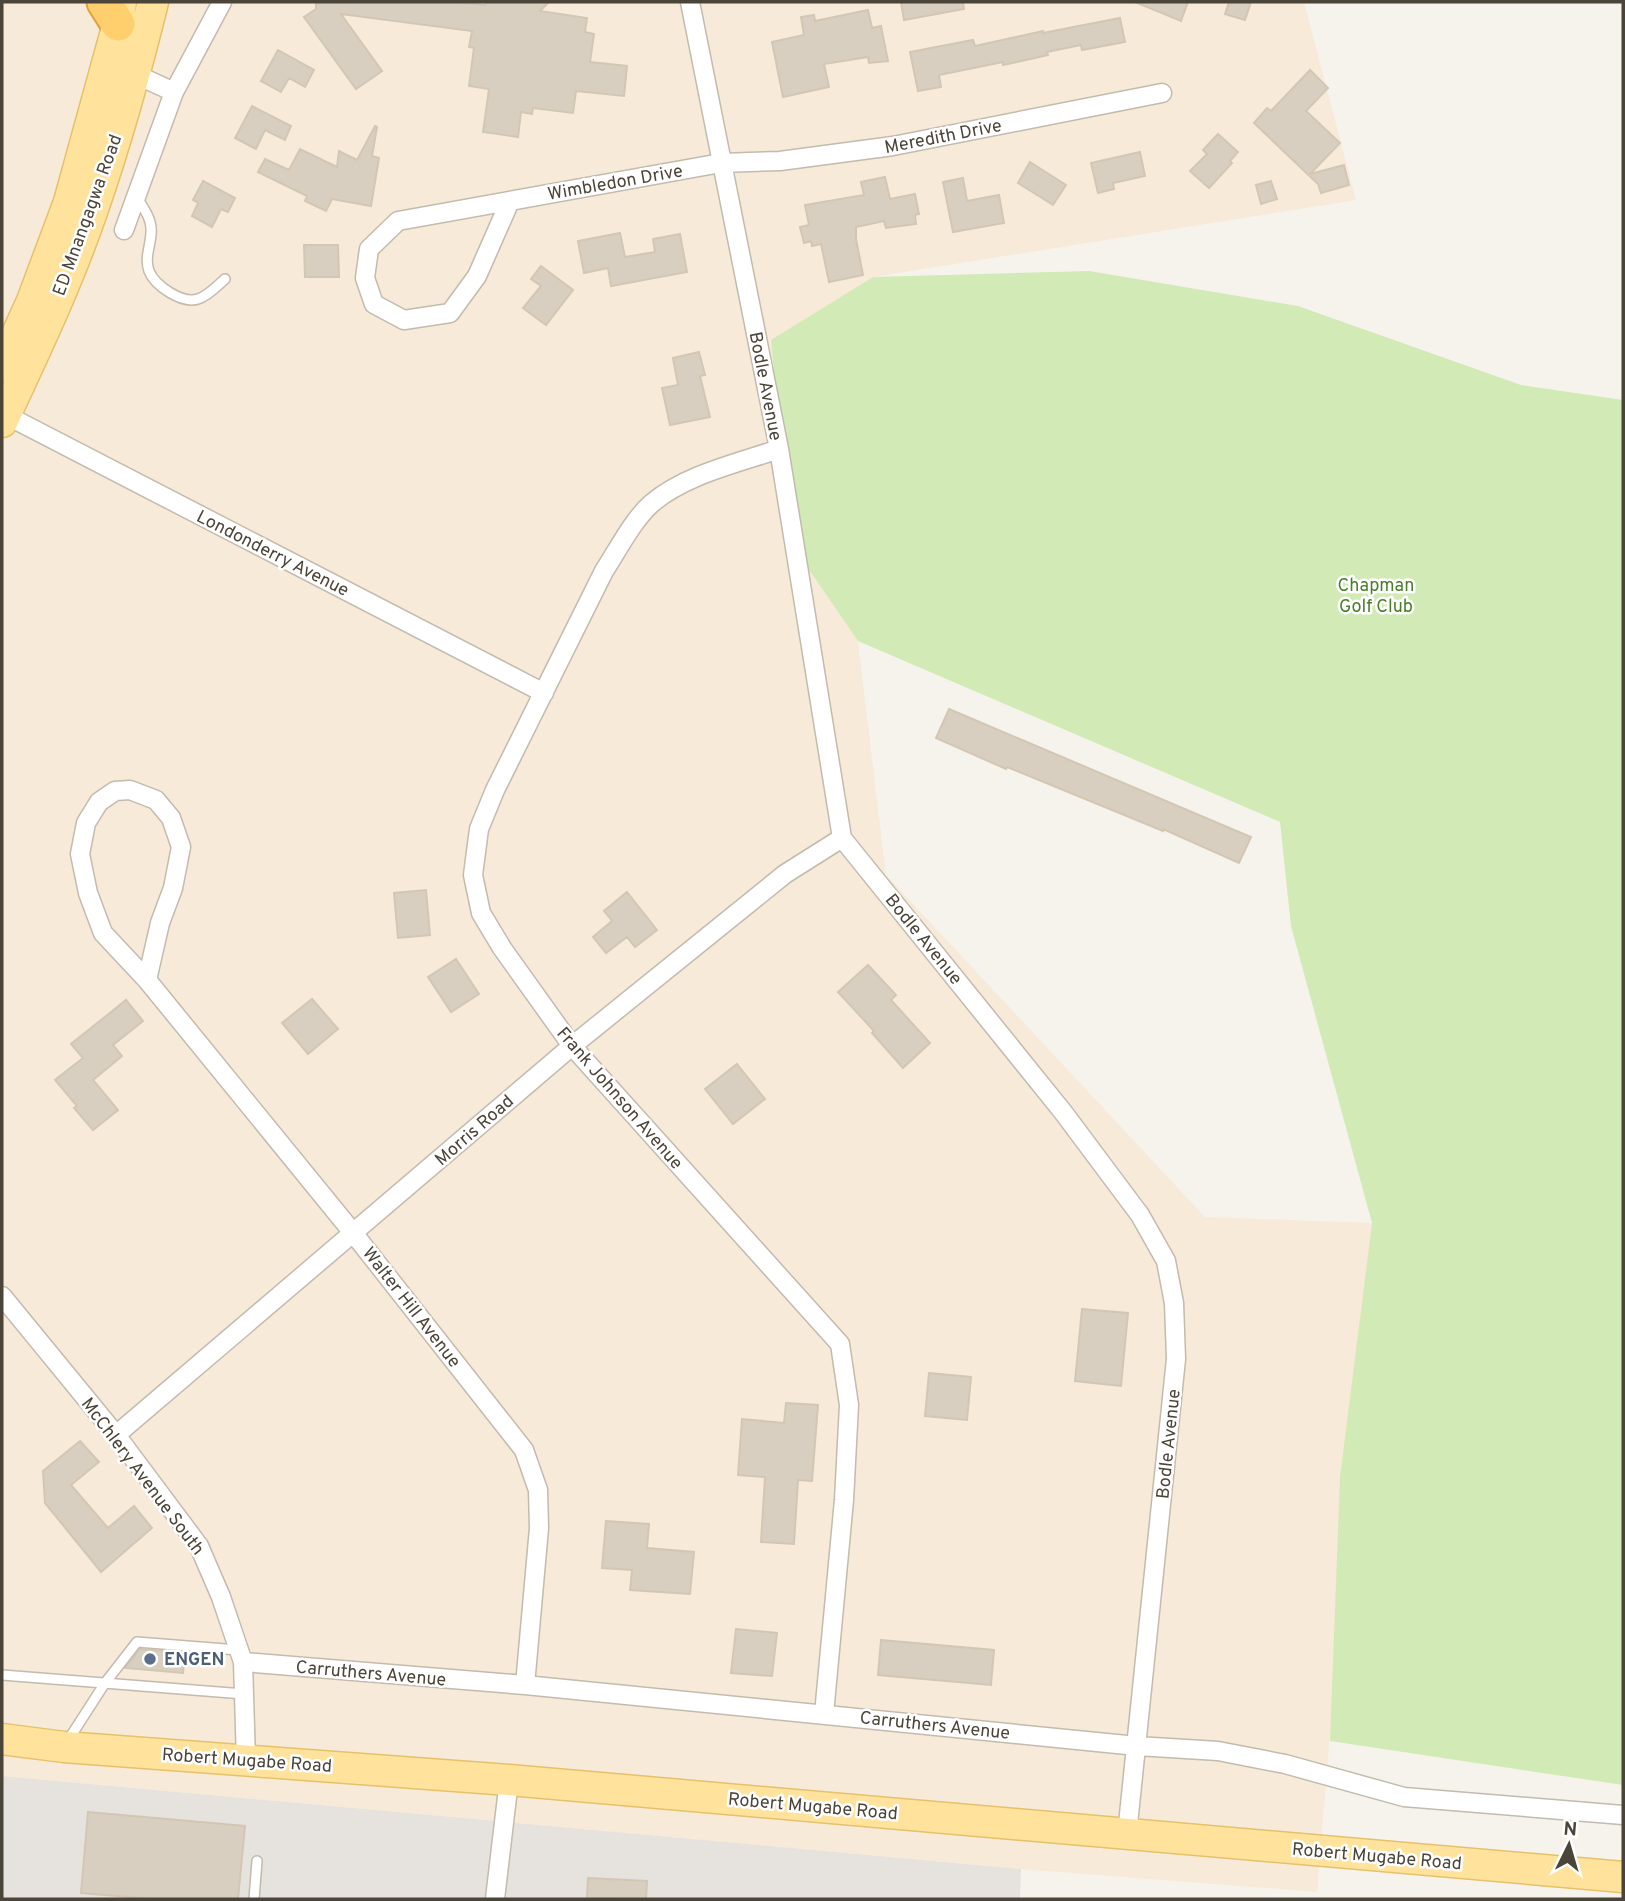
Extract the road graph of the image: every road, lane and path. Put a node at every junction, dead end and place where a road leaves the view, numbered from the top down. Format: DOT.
graph roads {
  1 [pos="153,2"];
  2 [pos="222,2"];
  3 [pos="690,2"];
  4 [pos="114,9"];
  5 [pos="122,69"];
  6 [pos="174,92"];
  7 [pos="1162,93"];
  8 [pos="721,163"];
  9 [pos="136,196"];
  10 [pos="510,201"];
  11 [pos="124,230"];
  12 [pos="225,279"];
  13 [pos="2,368"];
  14 [pos="3,416"];
  15 [pos="779,449"];
  16 [pos="544,693"];
  17 [pos="842,838"];
  18 [pos="147,980"];
  19 [pos="572,1046"];
  20 [pos="354,1234"];
  21 [pos="2,1298"];
  22 [pos="116,1435"];
  23 [pos="240,1656"];
  24 [pos="2,1675"];
  25 [pos="105,1683"];
  26 [pos="525,1685"];
  27 [pos="244,1694"];
  28 [pos="824,1714"];
  29 [pos="2,1739"];
  30 [pos="1137,1746"];
  31 [pos="64,1747"];
  32 [pos="247,1760"];
  33 [pos="509,1780"];
  34 [pos="1623,1815"];
  35 [pos="1127,1834"];
  36 [pos="257,1861"];
  37 [pos="1623,1877"];
  38 [pos="254,1899"];
  39 [pos="495,1899"];
  1 -- 5 [label="main road, ED Mnangagwa Road"];
  2 -- 6 [label="street"];
  3 -- 8 [label="street, Bodle Avenue"];
  4 -- 5 [label="main road, ED Mnangagwa Road"];
  5 -- 6 [label="street"];
  5 -- 13 [label="main road, ED Mnangagwa Road"];
  5 -- 14 [label="main road, ED Mnangagwa Road"];
  6 -- 9 [label="street"];
  7 -- 8 [label="street, Meredith Drive"];
  8 -- 10 [label="street, Wimbledon Drive"];
  8 -- 15 [label="street, Bodle Avenue"];
  9 -- 11 [label="street"];
  9 -- 12 [label="lane"];
  10 -- 10 [label="street, Wimbledon Drive"];
  14 -- 16 [label="street, Londonderry Avenue"];
  15 -- 16 [label="street, Frank Johnson Avenue"];
  15 -- 17 [label="street, Bodle Avenue"];
  16 -- 19 [label="street, Frank Johnson Avenue"];
  17 -- 19 [label="street, Morris Road"];
  17 -- 30 [label="street, Bodle Avenue"];
  18 -- 18 [label="street, Walter Hill Avenue"];
  18 -- 20 [label="street, Walter Hill Avenue"];
  19 -- 20 [label="street, Morris Road"];
  19 -- 28 [label="street, Frank Johnson Avenue"];
  20 -- 22 [label="street, Morris Road"];
  20 -- 26 [label="street, Walter Hill Avenue"];
  21 -- 22 [label="street, McChlery Avenue South"];
  22 -- 23 [label="street, McChlery Avenue South"];
  23 -- 25 [label="lane"];
  23 -- 26 [label="street, Carruthers Avenue"];
  23 -- 27 [label="street, McChlery Avenue South"];
  24 -- 25 [label="lane"];
  25 -- 27 [label="lane"];
  25 -- 31 [label="lane"];
  26 -- 28 [label="street, Carruthers Avenue"];
  27 -- 32 [label="street, McChlery Avenue South"];
  28 -- 30 [label="street, Carruthers Avenue"];
  29 -- 31 [label="main road, Robert Mugabe Road"];
  30 -- 34 [label="street, Carruthers Avenue"];
  30 -- 35 [label="street, Bodle Avenue"];
  31 -- 32 [label="main road, Robert Mugabe Road"];
  32 -- 33 [label="main road, Robert Mugabe Road"];
  33 -- 35 [label="main road, Robert Mugabe Road"];
  33 -- 39 [label="street"];
  35 -- 37 [label="main road, Robert Mugabe Road"];
  36 -- 38 [label="lane"];
}
